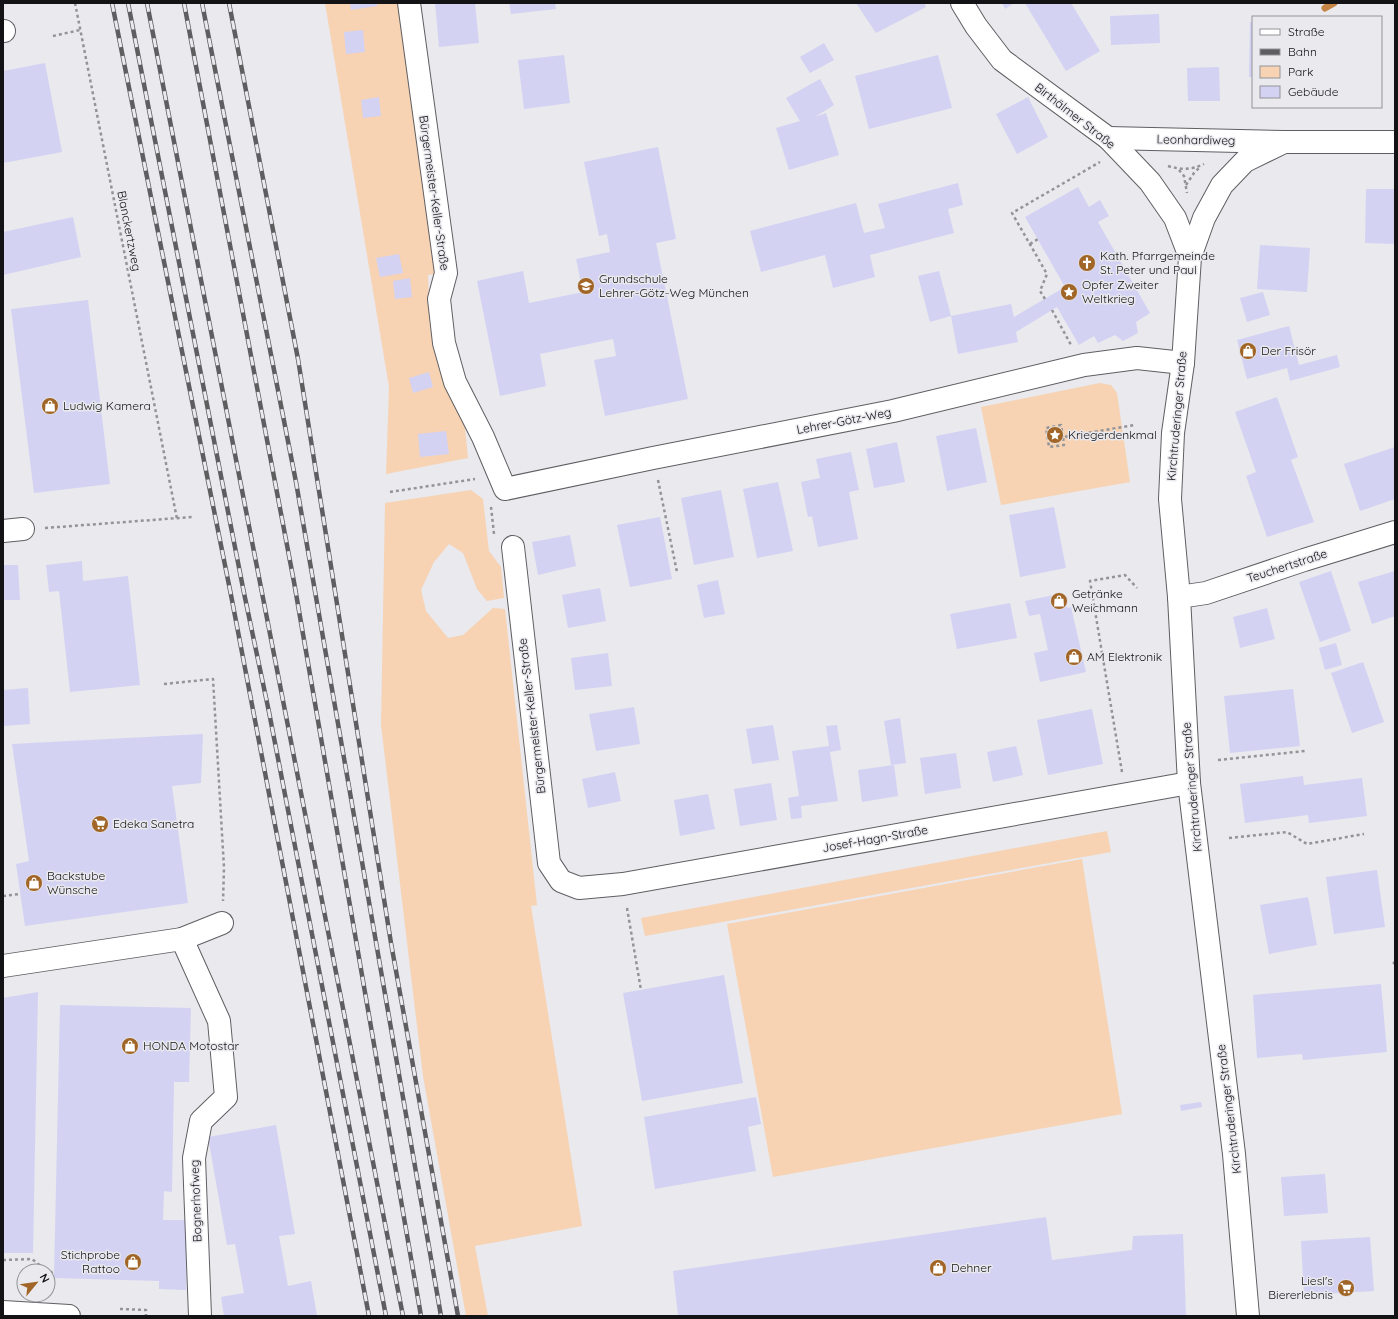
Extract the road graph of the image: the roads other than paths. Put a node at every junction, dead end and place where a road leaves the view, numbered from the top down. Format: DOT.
graph roads {
  1 [pos="409,3"];
  2 [pos="962,3"];
  3 [pos="1108,138"];
  4 [pos="1284,142"];
  5 [pos="1395,142"];
  6 [pos="1190,257"];
  7 [pos="1183,363"];
  8 [pos="498,497"];
  9 [pos="1395,532"];
  10 [pos="513,546"];
  11 [pos="1179,597"];
  12 [pos="1189,783"];
  13 [pos="561,881"];
  14 [pos="222,923"];
  15 [pos="182,939"];
  16 [pos="3,966"];
  17 [pos="3,1312"];
  18 [pos="56,1315"];
  19 [pos="200,1316"];
  20 [pos="1248,1316"];
  1 -- 8 [label="street, Bürgermeister-Keller-Straße"];
  2 -- 3 [label="street, Birthälmer Straße"];
  3 -- 4 [label="street, Leonhardiweg"];
  3 -- 6 [label="street, Birthälmer Straße"];
  4 -- 5 [label="street, Leonhardiweg"];
  4 -- 6 [label="street, Leonhardiweg"];
  6 -- 7 [label="street, Kirchtruderinger Straße"];
  7 -- 8 [label="street, Lehrer-Götz-Weg"];
  7 -- 11 [label="street, Kirchtruderinger Straße"];
  9 -- 11 [label="street, Teuchertstraße"];
  10 -- 13 [label="street, Bürgermeister-Keller-Straße"];
  11 -- 12 [label="street, Kirchtruderinger Straße"];
  12 -- 13 [label="street, Josef-Hagn-Straße"];
  12 -- 20 [label="street, Kirchtruderinger Straße"];
  14 -- 15 [label="street"];
  15 -- 16 [label="street"];
  15 -- 19 [label="street, Bognerhofweg"];
  17 -- 18 [label="street"];
}
